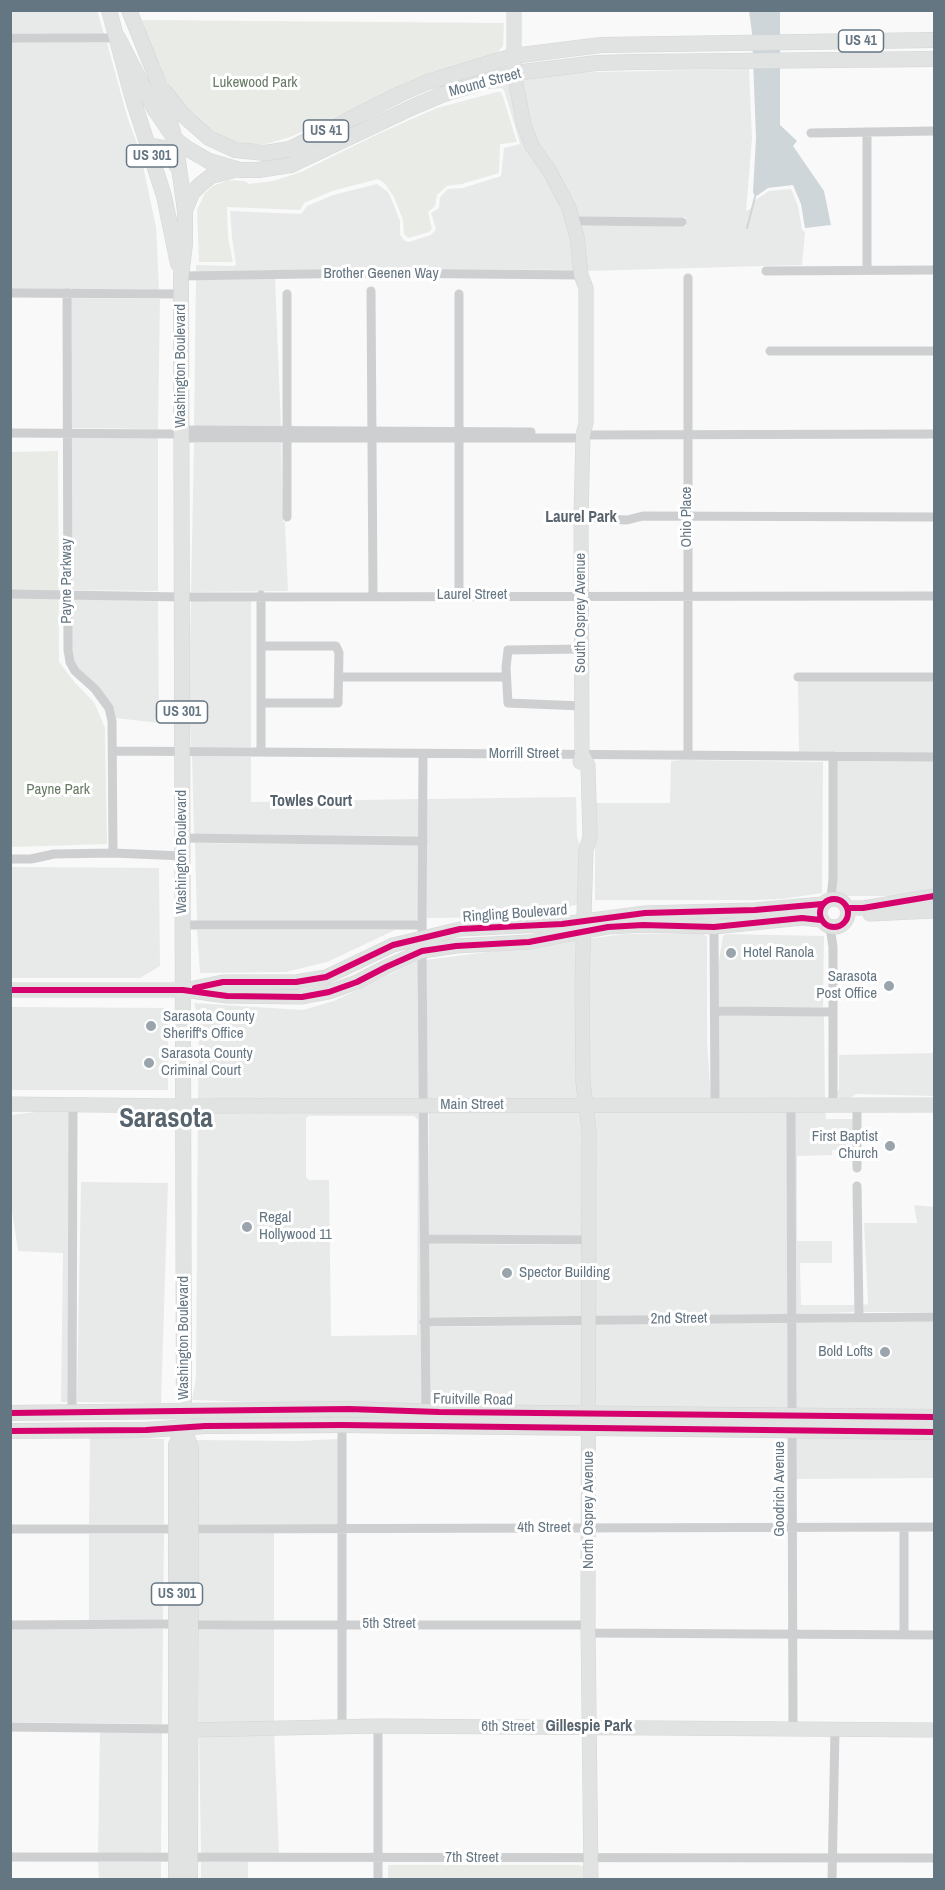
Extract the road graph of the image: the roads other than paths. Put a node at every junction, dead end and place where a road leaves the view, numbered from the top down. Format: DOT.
graph roads {
  1 [pos="110,10"];
  2 [pos="129,10"];
  3 [pos="513,10"];
  4 [pos="10,38"];
  5 [pos="118,38"];
  6 [pos="934,40"];
  7 [pos="679,43"];
  8 [pos="646,44"];
  9 [pos="934,46"];
  10 [pos="513,56"];
  11 [pos="910,59"];
  12 [pos="934,59"];
  13 [pos="619,62"];
  14 [pos="657,62"];
  15 [pos="514,73"];
  16 [pos="158,82"];
  17 [pos="934,131"];
  18 [pos="811,132"];
  19 [pos="867,132"];
  20 [pos="175,139"];
  21 [pos="148,145"];
  22 [pos="240,170"];
  23 [pos="180,172"];
  24 [pos="185,211"];
  25 [pos="573,221"];
  26 [pos="682,222"];
  27 [pos="867,269"];
  28 [pos="934,270"];
  29 [pos="766,271"];
  30 [pos="581,275"];
  31 [pos="181,276"];
  32 [pos="688,278"];
  33 [pos="371,291"];
  34 [pos="10,293"];
  35 [pos="68,293"];
  36 [pos="181,294"];
  37 [pos="286,294"];
  38 [pos="459,294"];
  39 [pos="770,351"];
  40 [pos="934,351"];
  41 [pos="10,433"];
  42 [pos="66,433"];
  43 [pos="181,434"];
  44 [pos="286,434"];
  45 [pos="372,434"];
  46 [pos="687,434"];
  47 [pos="934,434"];
  48 [pos="459,435"];
  49 [pos="582,435"];
  50 [pos="287,517"];
  51 [pos="687,517"];
  52 [pos="934,517"];
  53 [pos="580,518"];
  54 [pos="10,594"];
  55 [pos="67,595"];
  56 [pos="261,595"];
  57 [pos="459,595"];
  58 [pos="373,596"];
  59 [pos="581,596"];
  60 [pos="687,596"];
  61 [pos="934,596"];
  62 [pos="182,597"];
  63 [pos="261,646"];
  64 [pos="581,649"];
  65 [pos="339,676"];
  66 [pos="506,676"];
  67 [pos="798,677"];
  68 [pos="934,677"];
  69 [pos="261,703"];
  70 [pos="582,706"];
  71 [pos="113,751"];
  72 [pos="182,752"];
  73 [pos="261,752"];
  74 [pos="423,754"];
  75 [pos="582,754"];
  76 [pos="688,755"];
  77 [pos="833,756"];
  78 [pos="934,757"];
  79 [pos="182,838"];
  80 [pos="423,841"];
  81 [pos="113,853"];
  82 [pos="183,856"];
  83 [pos="10,860"];
  84 [pos="934,896"];
  85 [pos="827,901"];
  86 [pos="934,911"];
  87 [pos="847,913"];
  88 [pos="826,923"];
  89 [pos="183,925"];
  90 [pos="585,926"];
  91 [pos="714,927"];
  92 [pos="422,931"];
  93 [pos="422,951"];
  94 [pos="10,990"];
  95 [pos="183,990"];
  96 [pos="715,1011"];
  97 [pos="832,1012"];
  98 [pos="10,1104"];
  99 [pos="73,1104"];
  100 [pos="586,1104"];
  101 [pos="424,1105"];
  102 [pos="791,1105"];
  103 [pos="832,1105"];
  104 [pos="857,1105"];
  105 [pos="934,1105"];
  106 [pos="183,1106"];
  107 [pos="715,1106"];
  108 [pos="857,1168"];
  109 [pos="857,1186"];
  110 [pos="425,1239"];
  111 [pos="590,1240"];
  112 [pos="859,1317"];
  113 [pos="934,1317"];
  114 [pos="791,1318"];
  115 [pos="590,1321"];
  116 [pos="424,1322"];
  117 [pos="184,1411"];
  118 [pos="426,1412"];
  119 [pos="10,1413"];
  120 [pos="72,1413"];
  121 [pos="934,1417"];
  122 [pos="589,1421"];
  123 [pos="792,1423"];
  124 [pos="342,1425"];
  125 [pos="427,1427"];
  126 [pos="184,1428"];
  127 [pos="10,1431"];
  128 [pos="934,1432"];
  129 [pos="904,1527"];
  130 [pos="934,1527"];
  131 [pos="342,1528"];
  132 [pos="588,1528"];
  133 [pos="792,1528"];
  134 [pos="10,1529"];
  135 [pos="183,1529"];
  136 [pos="342,1624"];
  137 [pos="10,1625"];
  138 [pos="184,1625"];
  139 [pos="589,1629"];
  140 [pos="792,1634"];
  141 [pos="904,1634"];
  142 [pos="934,1635"];
  143 [pos="342,1726"];
  144 [pos="378,1726"];
  145 [pos="10,1727"];
  146 [pos="591,1727"];
  147 [pos="793,1729"];
  148 [pos="184,1730"];
  149 [pos="835,1730"];
  150 [pos="934,1730"];
  151 [pos="10,1857"];
  152 [pos="183,1857"];
  153 [pos="832,1857"];
  154 [pos="378,1858"];
  155 [pos="591,1858"];
  156 [pos="934,1858"];
  157 [pos="176,1880"];
  158 [pos="190,1880"];
  159 [pos="378,1880"];
  160 [pos="591,1880"];
  161 [pos="832,1880"];
  1 -- 5 [label="main road, US 41"];
  2 -- 16 [label="main road, US 41"];
  3 -- 10 [label="street, South Osprey Avenue"];
  4 -- 5 [label="street"];
  5 -- 20 [label="main road, Mound Street / US 41"];
  5 -- 21 [label="main road, Washington Boulevard / US 301"];
  6 -- 7 [label="main road, Mound Street / US 41"];
  7 -- 8 [label="main road, Mound Street / US 41"];
  7 -- 14 [label="main road"];
  8 -- 10 [label="main road, Mound Street / US 41"];
  8 -- 13 [label="main road"];
  9 -- 11 [label="main road"];
  10 -- 15 [label="street, South Osprey Avenue"];
  10 -- 16 [label="main road, Mound Street / US 41"];
  11 -- 12 [label="main road, Mound Street / US 41"];
  11 -- 14 [label="main road, Mound Street / US 41"];
  13 -- 14 [label="main road, Mound Street / US 41"];
  13 -- 15 [label="main road, Mound Street / US 41"];
  15 -- 22 [label="main road, Mound Street / US 41"];
  15 -- 25 [label="street, South Osprey Avenue"];
  16 -- 20 [label="main road, Washington Boulevard / US 301"];
  17 -- 19 [label="street"];
  18 -- 19 [label="street"];
  19 -- 27 [label="street"];
  20 -- 22 [label="main road, Mound Street / US 41"];
  20 -- 23 [label="main road, Washington Boulevard / US 301"];
  21 -- 23 [label="main road"];
  21 -- 31 [label="main road, Washington Boulevard / US 301"];
  22 -- 24 [label="main road"];
  23 -- 24 [label="main road, Washington Boulevard / US 301"];
  24 -- 31 [label="main road, Washington Boulevard / US 301"];
  25 -- 26 [label="street"];
  25 -- 30 [label="street, South Osprey Avenue"];
  27 -- 28 [label="street"];
  27 -- 29 [label="street"];
  30 -- 31 [label="street, Brother Geenen Way"];
  30 -- 49 [label="street, South Osprey Avenue"];
  31 -- 36 [label="main road, Washington Boulevard / US 301"];
  32 -- 46 [label="street, Ohio Place"];
  33 -- 45 [label="street"];
  34 -- 35 [label="street"];
  35 -- 36 [label="street"];
  35 -- 42 [label="street, Payne Parkway"];
  36 -- 43 [label="main road, Washington Boulevard / US 301"];
  37 -- 44 [label="street"];
  38 -- 48 [label="street"];
  39 -- 40 [label="street"];
  41 -- 42 [label="street"];
  42 -- 43 [label="street"];
  42 -- 55 [label="street, Payne Parkway"];
  43 -- 44 [label="street"];
  43 -- 62 [label="main road, Washington Boulevard / US 301"];
  44 -- 45 [label="street"];
  44 -- 50 [label="street"];
  45 -- 48 [label="street"];
  45 -- 58 [label="street"];
  46 -- 47 [label="street"];
  46 -- 49 [label="street"];
  46 -- 51 [label="street, Ohio Place"];
  48 -- 49 [label="street"];
  48 -- 57 [label="street"];
  49 -- 53 [label="street, South Osprey Avenue"];
  51 -- 52 [label="street"];
  51 -- 53 [label="street"];
  51 -- 60 [label="street, Ohio Place"];
  53 -- 59 [label="street, South Osprey Avenue"];
  54 -- 55 [label="street, Laurel Street"];
  55 -- 62 [label="street, Laurel Street"];
  55 -- 71 [label="street, Payne Parkway"];
  56 -- 58 [label="street, Laurel Street"];
  56 -- 62 [label="street, Laurel Street"];
  56 -- 63 [label="street"];
  57 -- 58 [label="street, Laurel Street"];
  57 -- 59 [label="street, Laurel Street"];
  59 -- 60 [label="street, Laurel Street"];
  59 -- 64 [label="street, South Osprey Avenue"];
  60 -- 61 [label="street, Laurel Street"];
  60 -- 76 [label="street, Ohio Place"];
  62 -- 72 [label="main road, Washington Boulevard / US 301"];
  63 -- 65 [label="street"];
  63 -- 69 [label="street"];
  64 -- 66 [label="street"];
  64 -- 70 [label="street, South Osprey Avenue"];
  65 -- 66 [label="street"];
  65 -- 69 [label="street"];
  66 -- 70 [label="street"];
  67 -- 68 [label="street"];
  69 -- 73 [label="street"];
  70 -- 75 [label="street, South Osprey Avenue"];
  71 -- 72 [label="street, Morrill Street"];
  71 -- 81 [label="street, Payne Parkway"];
  72 -- 73 [label="street, Morrill Street"];
  72 -- 79 [label="main road, Washington Boulevard / US 301"];
  73 -- 74 [label="street, Morrill Street"];
  74 -- 75 [label="street, Morrill Street"];
  74 -- 80 [label="street"];
  75 -- 76 [label="street, Morrill Street"];
  75 -- 90 [label="street, South Osprey Avenue"];
  76 -- 77 [label="street, Morrill Street"];
  77 -- 78 [label="street, Morrill Street"];
  77 -- 85 [label="street"];
  79 -- 80 [label="street"];
  79 -- 82 [label="main road, Washington Boulevard / US 301"];
  80 -- 92 [label="street"];
  81 -- 82 [label="street"];
  81 -- 83 [label="street"];
  82 -- 89 [label="main road, Washington Boulevard / US 301"];
  84 -- 87 [label="street"];
  85 -- 87 [label="street"];
  85 -- 88 [label="street"];
  85 -- 90 [label="street, Ringling Boulevard"];
  86 -- 87 [label="street"];
  87 -- 88 [label="street"];
  88 -- 91 [label="street, Ringling Boulevard"];
  88 -- 97 [label="street"];
  89 -- 92 [label="street"];
  89 -- 95 [label="main road, Washington Boulevard / US 301"];
  90 -- 91 [label="street, Ringling Boulevard"];
  90 -- 92 [label="street, Ringling Boulevard"];
  90 -- 93 [label="street, Ringling Boulevard"];
  90 -- 100 [label="street, South Osprey Avenue"];
  91 -- 96 [label="street"];
  92 -- 93 [label="street"];
  92 -- 95 [label="street, Ringling Boulevard"];
  93 -- 95 [label="street, Ringling Boulevard"];
  93 -- 101 [label="street"];
  94 -- 95 [label="street, Ringling Boulevard"];
  95 -- 106 [label="main road, Washington Boulevard / US 301"];
  96 -- 97 [label="street"];
  96 -- 107 [label="street"];
  97 -- 103 [label="street"];
  98 -- 99 [label="street, Main Street"];
  99 -- 106 [label="street, Main Street"];
  99 -- 120 [label="street"];
  100 -- 101 [label="street, Main Street"];
  100 -- 107 [label="street, Main Street"];
  100 -- 111 [label="street, North Osprey Avenue"];
  101 -- 106 [label="street, Main Street"];
  101 -- 110 [label="street"];
  102 -- 103 [label="street, Main Street"];
  102 -- 107 [label="street, Main Street"];
  102 -- 114 [label="street, Goodrich Avenue"];
  103 -- 104 [label="street, Main Street"];
  104 -- 105 [label="street, Main Street"];
  104 -- 108 [label="street"];
  106 -- 117 [label="main road, Washington Boulevard / US 301"];
  109 -- 112 [label="street"];
  110 -- 111 [label="street"];
  110 -- 116 [label="street"];
  111 -- 115 [label="street, North Osprey Avenue"];
  112 -- 113 [label="street, 2nd Street"];
  112 -- 114 [label="street, 2nd Street"];
  114 -- 115 [label="street, 2nd Street"];
  114 -- 123 [label="street, Goodrich Avenue"];
  115 -- 116 [label="street, 2nd Street"];
  115 -- 122 [label="street, North Osprey Avenue"];
  116 -- 118 [label="street"];
  117 -- 118 [label="main road, Fruitville Road"];
  117 -- 120 [label="main road, Fruitville Road"];
  117 -- 126 [label="main road, Washington Boulevard / US 301"];
  118 -- 122 [label="main road, Fruitville Road"];
  118 -- 125 [label="street"];
  119 -- 120 [label="main road, Fruitville Road"];
  121 -- 123 [label="main road, Fruitville Road"];
  122 -- 123 [label="main road, Fruitville Road"];
  122 -- 125 [label="main road, Fruitville Road"];
  122 -- 132 [label="street, North Osprey Avenue"];
  123 -- 128 [label="main road, Fruitville Road"];
  123 -- 133 [label="street, Goodrich Avenue"];
  124 -- 125 [label="main road, Fruitville Road"];
  124 -- 126 [label="main road, Fruitville Road"];
  124 -- 131 [label="street"];
  126 -- 127 [label="main road, Fruitville Road"];
  126 -- 135 [label="main road, Washington Boulevard / US 301"];
  129 -- 130 [label="street, 4th Street"];
  129 -- 133 [label="street, 4th Street"];
  129 -- 141 [label="street"];
  131 -- 132 [label="street, 4th Street"];
  131 -- 135 [label="street, 4th Street"];
  131 -- 136 [label="street"];
  132 -- 133 [label="street, 4th Street"];
  132 -- 139 [label="street, North Osprey Avenue"];
  133 -- 140 [label="street, Goodrich Avenue"];
  134 -- 135 [label="street, 4th Street"];
  135 -- 138 [label="main road, Washington Boulevard / US 301"];
  136 -- 138 [label="street, 5th Street"];
  136 -- 139 [label="street, 5th Street"];
  136 -- 143 [label="street"];
  137 -- 138 [label="street, 5th Street"];
  138 -- 148 [label="main road, Washington Boulevard / US 301"];
  138 -- 148 [label="main road, Washington Boulevard / US 301"];
  139 -- 140 [label="street, 5th Street"];
  139 -- 146 [label="street, North Osprey Avenue"];
  140 -- 141 [label="street, 5th Street"];
  140 -- 147 [label="street, Goodrich Avenue"];
  141 -- 142 [label="street, 5th Street"];
  143 -- 144 [label="street, 6th Street"];
  143 -- 148 [label="street, 6th Street"];
  144 -- 146 [label="street, 6th Street"];
  144 -- 154 [label="street"];
  145 -- 148 [label="street, 6th Street"];
  146 -- 147 [label="street, 6th Street"];
  146 -- 155 [label="street, North Osprey Avenue"];
  147 -- 149 [label="street, 6th Street"];
  148 -- 152 [label="main road, Washington Boulevard / US 301"];
  149 -- 150 [label="street, 6th Street"];
  149 -- 153 [label="street"];
  151 -- 152 [label="street, 7th Street"];
  152 -- 154 [label="street, 7th Street"];
  152 -- 157 [label="main road, Washington Boulevard / US 301"];
  152 -- 158 [label="main road, Washington Boulevard / US 301"];
  153 -- 155 [label="street, 7th Street"];
  153 -- 156 [label="street, 7th Street"];
  153 -- 161 [label="street"];
  154 -- 155 [label="street, 7th Street"];
  154 -- 159 [label="street"];
  155 -- 160 [label="street, North Osprey Avenue"];
}
